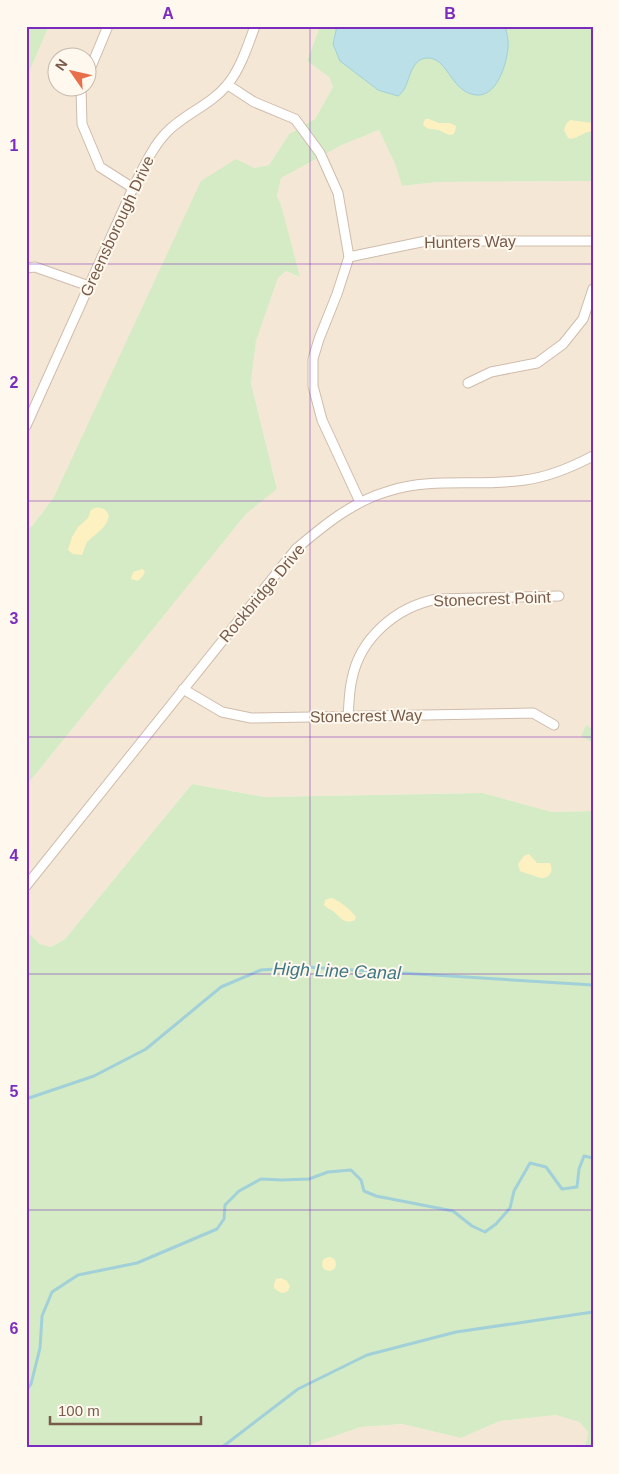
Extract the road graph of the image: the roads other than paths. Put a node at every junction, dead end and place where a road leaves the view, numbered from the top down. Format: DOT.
graph roads {
  1 [pos="108,26"];
  2 [pos="255,26"];
  3 [pos="98,50"];
  4 [pos="228,85"];
  5 [pos="82,98"];
  6 [pos="133,188"];
  7 [pos="593,241"];
  8 [pos="349,257"];
  9 [pos="26,268"];
  10 [pos="89,286"];
  11 [pos="593,289"];
  12 [pos="468,382"];
  13 [pos="26,426"];
  14 [pos="593,456"];
  15 [pos="360,502"];
  16 [pos="559,596"];
  17 [pos="182,689"];
  18 [pos="348,717"];
  19 [pos="554,724"];
  20 [pos="26,886"];
  1 -- 3 [label="street"];
  2 -- 4 [label="street, Greensborough Drive"];
  4 -- 6 [label="street, Greensborough Drive"];
  4 -- 8 [label="street"];
  5 -- 6 [label="street"];
  6 -- 10 [label="street, Greensborough Drive"];
  7 -- 8 [label="street, Hunters Way"];
  8 -- 15 [label="street"];
  9 -- 10 [label="street"];
  10 -- 13 [label="street, Greensborough Drive"];
  11 -- 12 [label="street"];
  14 -- 15 [label="street, Rockbridge Drive"];
  15 -- 17 [label="street, Rockbridge Drive"];
  16 -- 18 [label="street, Stonecrest Point"];
  17 -- 18 [label="street, Stonecrest Way"];
  17 -- 20 [label="street, Rockbridge Drive"];
  18 -- 19 [label="street, Stonecrest Way"];
}
